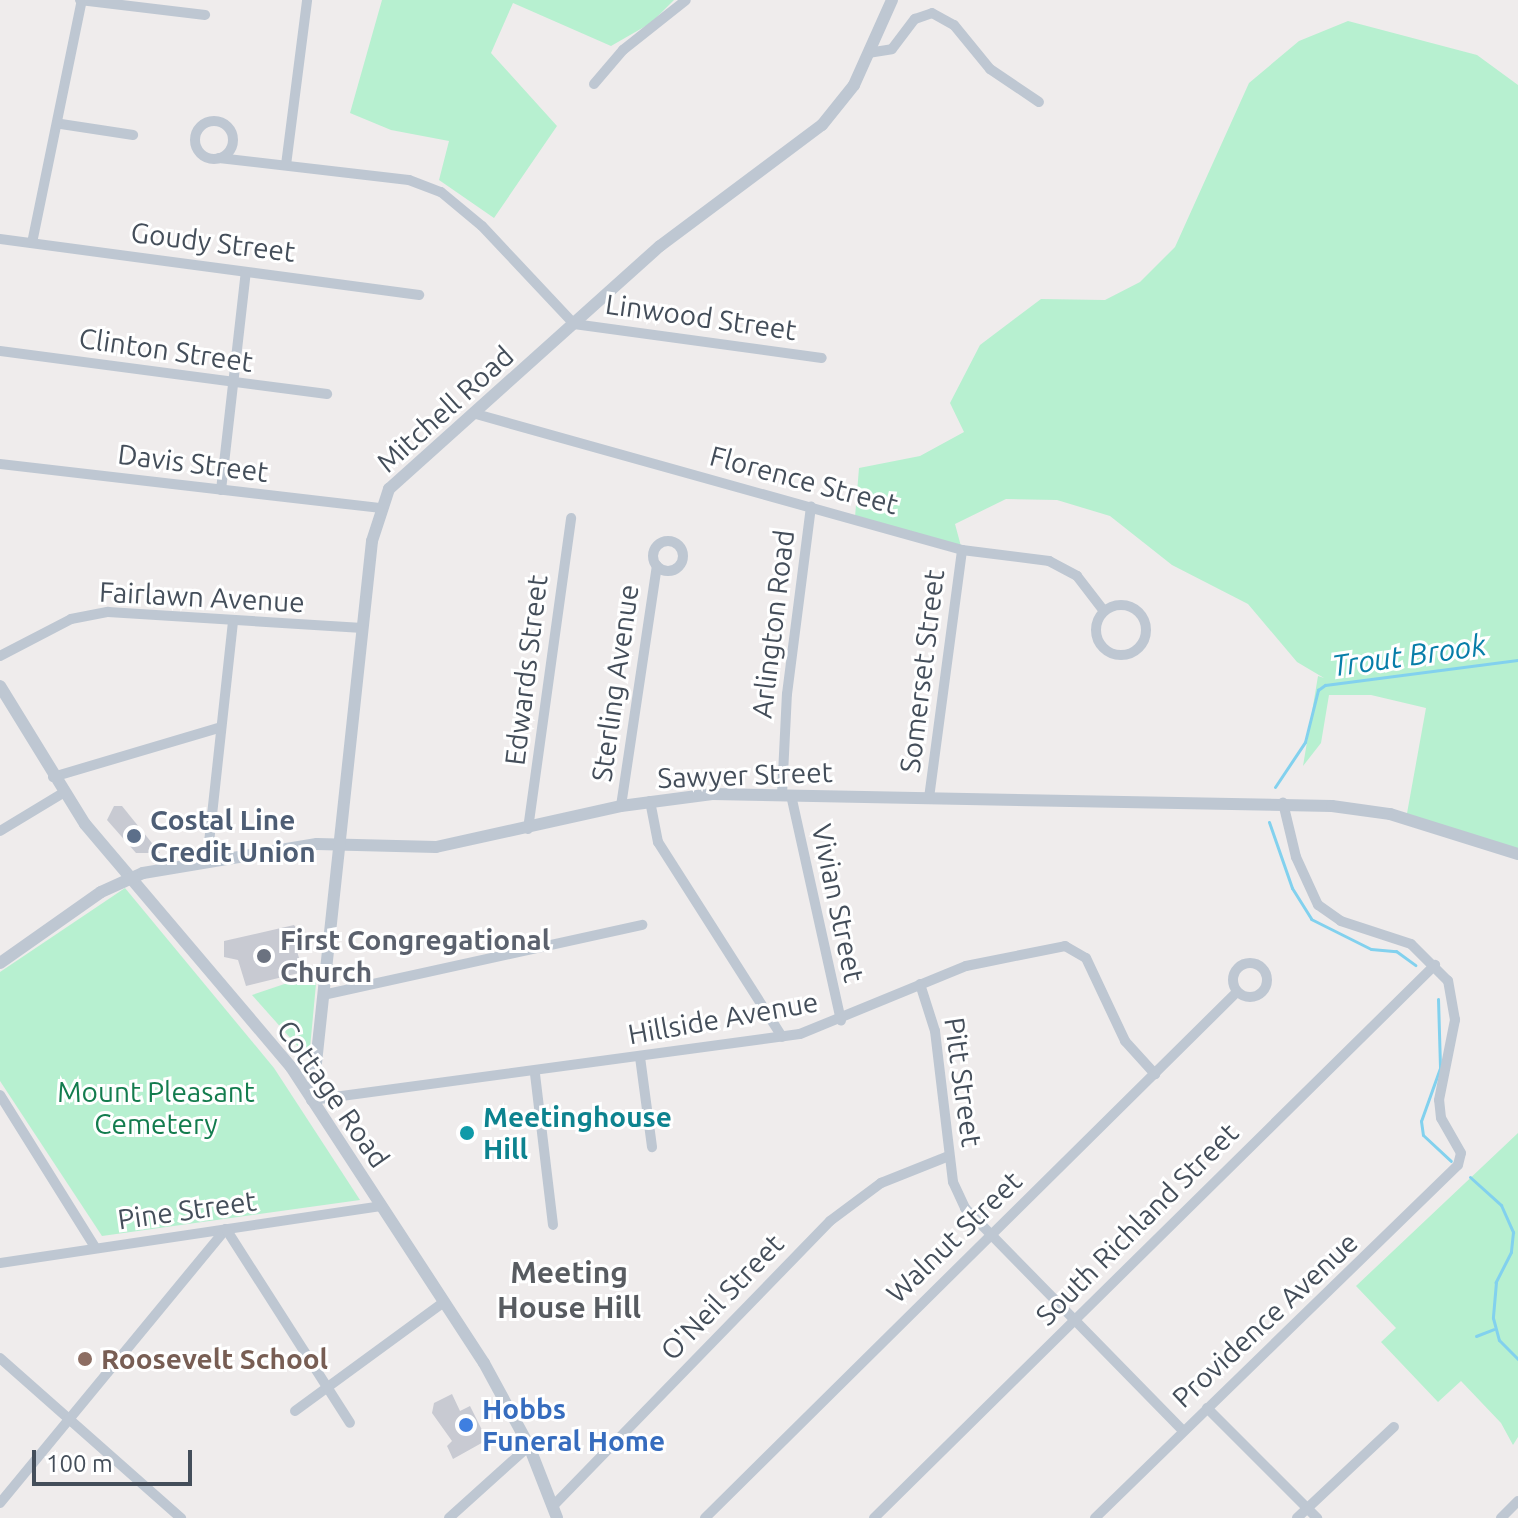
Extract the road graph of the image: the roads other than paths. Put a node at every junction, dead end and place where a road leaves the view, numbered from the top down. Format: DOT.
graph roads {
  1 [pos="81,0"];
  2 [pos="307,0"];
  3 [pos="686,0"];
  4 [pos="892,0"];
  5 [pos="205,15"];
  6 [pos="868,53"];
  7 [pos="594,84"];
  8 [pos="1039,102"];
  9 [pos="61,124"];
  10 [pos="133,135"];
  11 [pos="234,139"];
  12 [pos="219,158"];
  13 [pos="254,162"];
  14 [pos="286,165"];
  15 [pos="0,239"];
  16 [pos="32,243"];
  17 [pos="246,272"];
  18 [pos="419,295"];
  19 [pos="574,324"];
  20 [pos="0,351"];
  21 [pos="822,358"];
  22 [pos="234,383"];
  23 [pos="327,394"];
  24 [pos="476,414"];
  25 [pos="0,464"];
  26 [pos="221,490"];
  27 [pos="811,507"];
  28 [pos="379,508"];
  29 [pos="571,518"];
  30 [pos="962,550"];
  31 [pos="657,566"];
  32 [pos="1104,611"];
  33 [pos="233,621"];
  34 [pos="362,628"];
  35 [pos="0,656"];
  36 [pos="0,686"];
  37 [pos="218,728"];
  38 [pos="53,777"];
  39 [pos="63,793"];
  40 [pos="786,795"];
  41 [pos="929,798"];
  42 [pos="650,801"];
  43 [pos="1283,803"];
  44 [pos="621,806"];
  45 [pos="528,829"];
  46 [pos="0,831"];
  47 [pos="339,845"];
  48 [pos="1518,854"];
  49 [pos="207,861"];
  50 [pos="129,876"];
  51 [pos="642,925"];
  52 [pos="0,963"];
  53 [pos="1435,965"];
  54 [pos="920,984"];
  55 [pos="1237,992"];
  56 [pos="323,995"];
  57 [pos="841,1021"];
  58 [pos="782,1037"];
  59 [pos="640,1057"];
  60 [pos="535,1074"];
  61 [pos="1155,1074"];
  62 [pos="0,1095"];
  63 [pos="312,1100"];
  64 [pos="652,1147"];
  65 [pos="949,1156"];
  66 [pos="381,1206"];
  67 [pos="553,1225"];
  68 [pos="226,1229"];
  69 [pos="990,1237"];
  70 [pos="95,1247"];
  71 [pos="0,1263"];
  72 [pos="444,1302"];
  73 [pos="1075,1319"];
  74 [pos="0,1358"];
  75 [pos="329,1388"];
  76 [pos="1207,1408"];
  77 [pos="295,1411"];
  78 [pos="70,1422"];
  79 [pos="350,1423"];
  80 [pos="1394,1427"];
  81 [pos="1183,1431"];
  82 [pos="529,1446"];
  83 [pos="1518,1501"];
  84 [pos="0,1503"];
  85 [pos="554,1505"];
  86 [pos="1307,1508"];
  87 [pos="176,1516"];
  88 [pos="449,1518"];
  89 [pos="557,1518"];
  90 [pos="705,1518"];
  91 [pos="874,1518"];
  92 [pos="1095,1518"];
  93 [pos="1297,1518"];
  94 [pos="1317,1518"];
  95 [pos="1501,1518"];
  1 -- 5 [label="street"];
  1 -- 9 [label="street"];
  2 -- 14 [label="street"];
  3 -- 7 [label="street"];
  4 -- 6 [label="street, Mitchell Road"];
  6 -- 8 [label="street"];
  6 -- 19 [label="street, Mitchell Road"];
  9 -- 10 [label="street"];
  9 -- 16 [label="street"];
  11 -- 12 [label="street"];
  11 -- 12 [label="street"];
  11 -- 13 [label="street"];
  12 -- 13 [label="street"];
  13 -- 14 [label="street"];
  14 -- 19 [label="street"];
  15 -- 16 [label="street, Goudy Street"];
  16 -- 17 [label="street, Goudy Street"];
  17 -- 18 [label="street, Goudy Street"];
  17 -- 22 [label="street"];
  19 -- 21 [label="street, Linwood Street"];
  19 -- 24 [label="street, Mitchell Road"];
  20 -- 22 [label="street, Clinton Street"];
  22 -- 23 [label="street, Clinton Street"];
  22 -- 26 [label="street"];
  24 -- 27 [label="street, Florence Street"];
  24 -- 28 [label="street, Mitchell Road"];
  25 -- 26 [label="street, Davis Street"];
  26 -- 28 [label="street, Davis Street"];
  27 -- 30 [label="street, Florence Street"];
  27 -- 40 [label="street, Arlington Road"];
  28 -- 34 [label="street, Mitchell Road"];
  29 -- 45 [label="street, Edwards Street"];
  30 -- 32 [label="street, Florence Street"];
  30 -- 41 [label="street, Somerset Street"];
  31 -- 44 [label="street, Sterling Avenue"];
  32 -- 32 [label="street"];
  33 -- 34 [label="street, Fairlawn Avenue"];
  33 -- 35 [label="street, Fairlawn Avenue"];
  33 -- 37 [label="street"];
  34 -- 47 [label="street, Mitchell Road"];
  36 -- 38 [label="street, Cottage Road"];
  37 -- 38 [label="street"];
  37 -- 49 [label="street"];
  38 -- 39 [label="street, Cottage Road"];
  39 -- 46 [label="street"];
  39 -- 50 [label="street, Cottage Road"];
  40 -- 41 [label="street, Sawyer Street"];
  40 -- 42 [label="street, Sawyer Street"];
  40 -- 57 [label="street, Vivian Street"];
  41 -- 43 [label="street, Sawyer Street"];
  42 -- 44 [label="street, Sawyer Street"];
  42 -- 58 [label="street"];
  43 -- 48 [label="street, Sawyer Street"];
  43 -- 53 [label="street"];
  44 -- 45 [label="street, Sawyer Street"];
  45 -- 47 [label="street, Sawyer Street"];
  47 -- 49 [label="street, Sawyer Street"];
  47 -- 56 [label="street, Mitchell Road"];
  49 -- 50 [label="street, Sawyer Street"];
  50 -- 52 [label="street, Sawyer Street"];
  50 -- 63 [label="street, Cottage Road"];
  51 -- 56 [label="street"];
  53 -- 73 [label="street, South Richland Street"];
  53 -- 76 [label="street, Providence Avenue"];
  54 -- 57 [label="street, Hillside Avenue"];
  54 -- 61 [label="street, Hillside Avenue"];
  54 -- 65 [label="street, Pitt Street"];
  55 -- 61 [label="street, Walnut Street"];
  56 -- 63 [label="street, Mitchell Road"];
  57 -- 58 [label="street, Hillside Avenue"];
  58 -- 59 [label="street, Hillside Avenue"];
  59 -- 60 [label="street, Hillside Avenue"];
  59 -- 64 [label="street"];
  60 -- 63 [label="street, Hillside Avenue"];
  60 -- 67 [label="street"];
  61 -- 69 [label="street, Walnut Street"];
  62 -- 70 [label="street"];
  63 -- 66 [label="street, Cottage Road"];
  65 -- 69 [label="street, Pitt Street"];
  65 -- 85 [label="street, O'Neil Street"];
  66 -- 68 [label="street, Pine Street"];
  66 -- 72 [label="street, Cottage Road"];
  68 -- 70 [label="street, Pine Street"];
  68 -- 75 [label="street"];
  68 -- 78 [label="street"];
  69 -- 73 [label="street, Pitt Street"];
  69 -- 90 [label="street, Walnut Street"];
  70 -- 71 [label="street, Pine Street"];
  72 -- 75 [label="street"];
  72 -- 82 [label="street, Cottage Road"];
  73 -- 81 [label="street, Pitt Street"];
  73 -- 91 [label="street, South Richland Street"];
  74 -- 78 [label="street"];
  75 -- 77 [label="street"];
  75 -- 79 [label="street"];
  76 -- 81 [label="street, Providence Avenue"];
  76 -- 86 [label="street"];
  78 -- 84 [label="street"];
  78 -- 87 [label="street"];
  80 -- 86 [label="street"];
  81 -- 92 [label="street, Providence Avenue"];
  82 -- 85 [label="street, Cottage Road"];
  82 -- 88 [label="street"];
  83 -- 95 [label="street"];
  85 -- 89 [label="street, Cottage Road"];
  86 -- 93 [label="street"];
  86 -- 94 [label="street"];
}
